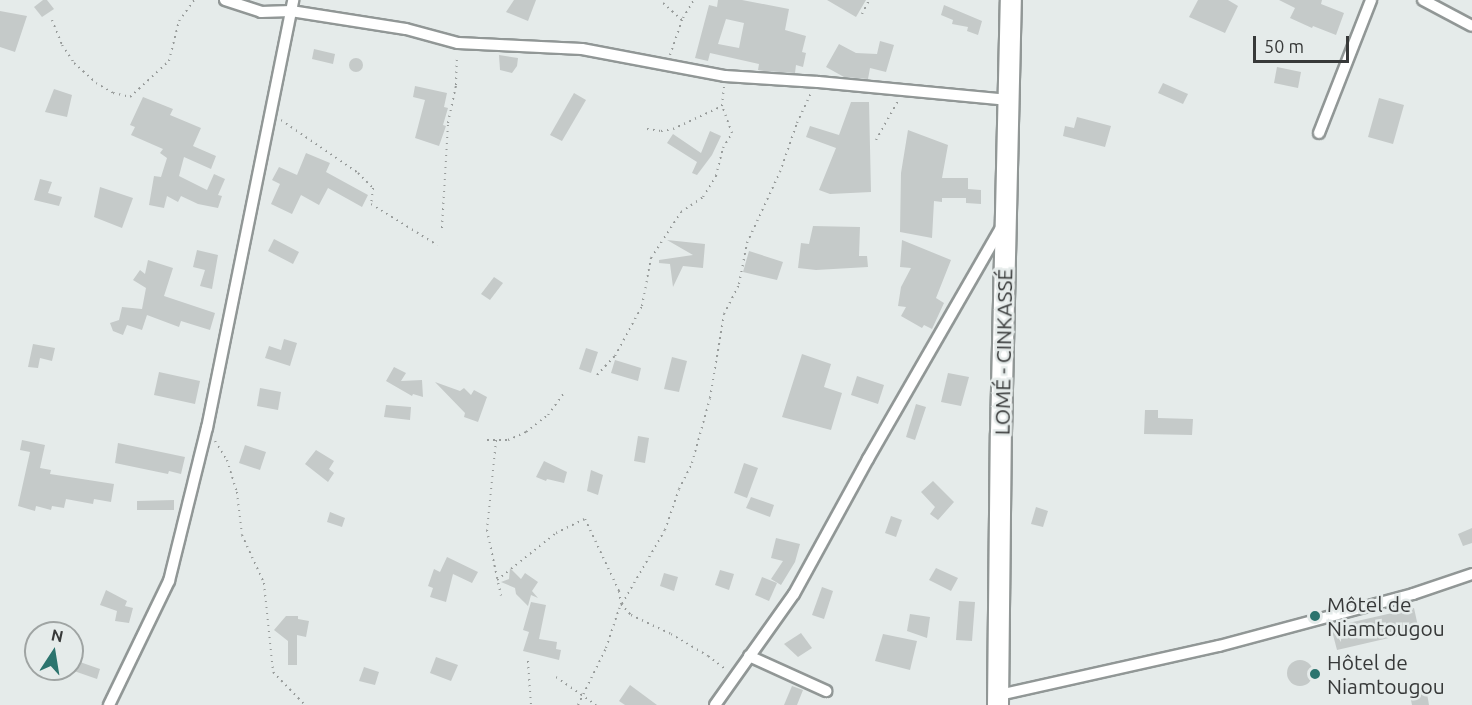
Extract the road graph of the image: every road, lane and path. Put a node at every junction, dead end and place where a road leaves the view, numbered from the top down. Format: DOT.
graph roads {
  1 [pos="194,0"];
  2 [pos="225,0"];
  3 [pos="694,0"];
  4 [pos="870,0"];
  5 [pos="1011,0"];
  6 [pos="1371,0"];
  7 [pos="1424,0"];
  8 [pos="663,3"];
  9 [pos="292,5"];
  10 [pos="862,14"];
  11 [pos="52,20"];
  12 [pos="682,20"];
  13 [pos="1472,26"];
  14 [pos="458,43"];
  15 [pos="666,66"];
  16 [pos="725,76"];
  17 [pos="818,82"];
  18 [pos="905,91"];
  19 [pos="1009,100"];
  20 [pos="722,106"];
  21 [pos="272,112"];
  22 [pos="647,129"];
  23 [pos="1319,133"];
  24 [pos="876,140"];
  25 [pos="1006,218"];
  26 [pos="442,228"];
  27 [pos="437,245"];
  28 [pos="597,375"];
  29 [pos="564,393"];
  30 [pos="207,428"];
  31 [pos="488,440"];
  32 [pos="496,440"];
  33 [pos="1472,574"];
  34 [pos="497,580"];
  35 [pos="501,596"];
  36 [pos="621,604"];
  37 [pos="749,656"];
  38 [pos="528,661"];
  39 [pos="556,677"];
  40 [pos="735,677"];
  41 [pos="826,691"];
  42 [pos="582,695"];
  43 [pos="998,700"];
  44 [pos="109,705"];
  45 [pos="305,705"];
  46 [pos="531,705"];
  47 [pos="578,705"];
  48 [pos="596,705"];
  49 [pos="716,705"];
  1 -- 11 [label="path"];
  2 -- 9 [label="street"];
  3 -- 12 [label="path"];
  4 -- 10 [label="path"];
  5 -- 19 [label="highway, LOMÉ - CINKASSÉ"];
  6 -- 23 [label="street"];
  7 -- 13 [label="street"];
  8 -- 12 [label="path"];
  9 -- 14 [label="street"];
  9 -- 21 [label="street"];
  12 -- 15 [label="path"];
  14 -- 15 [label="street"];
  14 -- 26 [label="path"];
  15 -- 16 [label="street"];
  16 -- 17 [label="street"];
  16 -- 20 [label="path"];
  17 -- 18 [label="street"];
  17 -- 36 [label="path"];
  18 -- 19 [label="street"];
  18 -- 24 [label="path"];
  19 -- 25 [label="highway, LOMÉ - CINKASSÉ"];
  20 -- 22 [label="path"];
  20 -- 28 [label="path"];
  21 -- 27 [label="path"];
  21 -- 30 [label="street"];
  25 -- 37 [label="street"];
  25 -- 43 [label="highway, LOMÉ - CINKASSÉ"];
  29 -- 32 [label="path"];
  30 -- 44 [label="street"];
  30 -- 45 [label="path"];
  31 -- 32 [label="path"];
  32 -- 34 [label="path"];
  33 -- 43 [label="street"];
  34 -- 35 [label="path"];
  34 -- 36 [label="path"];
  36 -- 40 [label="path"];
  36 -- 42 [label="path"];
  37 -- 40 [label="street"];
  37 -- 41 [label="street"];
  38 -- 46 [label="path"];
  39 -- 42 [label="path"];
  40 -- 49 [label="street"];
  42 -- 47 [label="path"];
  42 -- 48 [label="path"];
}
